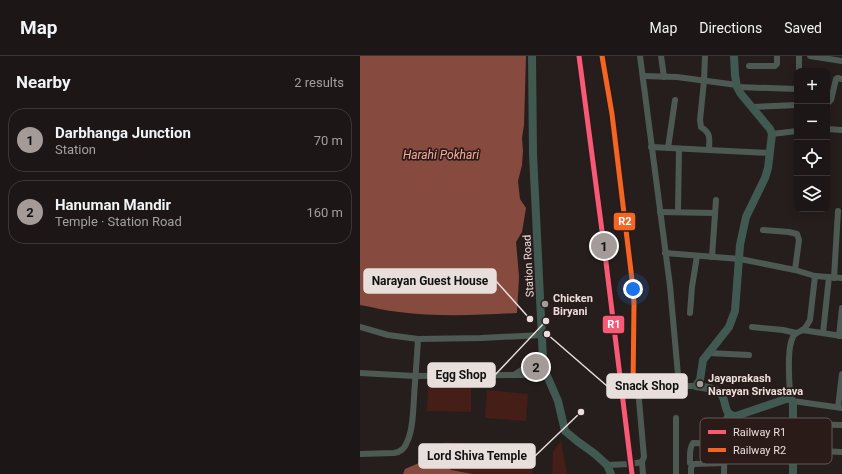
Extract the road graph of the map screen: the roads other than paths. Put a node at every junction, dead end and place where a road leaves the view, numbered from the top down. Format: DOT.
graph roads {
  1 [pos="532,56"];
  2 [pos="640,56"];
  3 [pos="661,56"];
  4 [pos="706,56"];
  5 [pos="734,56"];
  6 [pos="777,56"];
  7 [pos="799,56"];
  8 [pos="810,56"];
  9 [pos="842,61"];
  10 [pos="748,66"];
  11 [pos="799,68"];
  12 [pos="643,76"];
  13 [pos="664,77"];
  14 [pos="842,79"];
  15 [pos="704,81"];
  16 [pos="737,86"];
  17 [pos="794,89"];
  18 [pos="675,100"];
  19 [pos="830,101"];
  20 [pos="794,105"];
  21 [pos="752,107"];
  22 [pos="830,129"];
  23 [pos="842,130"];
  24 [pos="794,132"];
  25 [pos="772,134"];
  26 [pos="651,147"];
  27 [pos="668,148"];
  28 [pos="680,148"];
  29 [pos="709,150"];
  30 [pos="770,152"];
  31 [pos="716,200"];
  32 [pos="838,211"];
  33 [pos="660,212"];
  34 [pos="678,212"];
  35 [pos="715,213"];
  36 [pos="763,230"];
  37 [pos="665,253"];
  38 [pos="697,256"];
  39 [pos="712,257"];
  40 [pos="740,259"];
  41 [pos="795,270"];
  42 [pos="815,276"];
  43 [pos="831,278"];
  44 [pos="842,278"];
  45 [pos="842,308"];
  46 [pos="690,314"];
  47 [pos="360,327"];
  48 [pos="752,327"];
  49 [pos="802,330"];
  50 [pos="796,333"];
  51 [pos="823,333"];
  52 [pos="542,335"];
  53 [pos="841,336"];
  54 [pos="418,339"];
  55 [pos="543,352"];
  56 [pos="708,353"];
  57 [pos="749,355"];
  58 [pos="545,371"];
  59 [pos="360,373"];
  60 [pos="842,374"];
  61 [pos="514,375"];
  62 [pos="415,376"];
  63 [pos="700,384"];
  64 [pos="679,386"];
  65 [pos="792,400"];
  66 [pos="840,407"];
  67 [pos="728,414"];
  68 [pos="676,418"];
  69 [pos="726,418"];
  70 [pos="793,418"];
  71 [pos="832,425"];
  72 [pos="842,425"];
  73 [pos="700,443"];
  74 [pos="832,452"];
  75 [pos="842,452"];
  76 [pos="360,454"];
  77 [pos="642,462"];
  78 [pos="700,464"];
  79 [pos="607,465"];
  80 [pos="692,465"];
  81 [pos="611,474"];
  82 [pos="643,474"];
  83 [pos="676,474"];
  84 [pos="691,474"];
  1 -- 52 [label="main road, Station Road"];
  2 -- 12 [label="street"];
  3 -- 13 [label="street"];
  4 -- 15 [label="street"];
  5 -- 16 [label="main road"];
  6 -- 10 [label="street"];
  7 -- 11 [label="street"];
  8 -- 9 [label="street"];
  12 -- 13 [label="street"];
  12 -- 26 [label="street"];
  13 -- 15 [label="street"];
  14 -- 19 [label="street"];
  15 -- 16 [label="street"];
  15 -- 29 [label="street"];
  16 -- 17 [label="street"];
  16 -- 21 [label="main road"];
  18 -- 27 [label="street"];
  20 -- 21 [label="street"];
  21 -- 25 [label="main road"];
  22 -- 23 [label="street"];
  24 -- 25 [label="street"];
  25 -- 30 [label="main road"];
  26 -- 27 [label="street"];
  26 -- 33 [label="street"];
  27 -- 28 [label="street"];
  28 -- 29 [label="street"];
  28 -- 34 [label="street"];
  29 -- 30 [label="street"];
  30 -- 40 [label="main road"];
  31 -- 35 [label="street"];
  32 -- 43 [label="street"];
  33 -- 34 [label="street"];
  33 -- 37 [label="street"];
  34 -- 35 [label="street"];
  35 -- 39 [label="street"];
  36 -- 41 [label="street"];
  37 -- 38 [label="street"];
  37 -- 64 [label="street"];
  38 -- 39 [label="street"];
  38 -- 46 [label="street"];
  39 -- 40 [label="street"];
  40 -- 41 [label="street"];
  40 -- 56 [label="main road"];
  41 -- 42 [label="street"];
  42 -- 43 [label="street"];
  42 -- 49 [label="street"];
  43 -- 44 [label="street"];
  43 -- 51 [label="street"];
  45 -- 53 [label="street"];
  47 -- 54 [label="street"];
  48 -- 50 [label="street"];
  49 -- 50 [label="street"];
  49 -- 51 [label="street"];
  50 -- 65 [label="street"];
  51 -- 53 [label="street"];
  52 -- 54 [label="street"];
  52 -- 55 [label="main road, Station Road"];
  54 -- 62 [label="street"];
  55 -- 58 [label="main road, Station Road"];
  55 -- 61 [label="street"];
  56 -- 57 [label="street"];
  56 -- 63 [label="main road"];
  58 -- 61 [label="street"];
  58 -- 79 [label="main road, Station Road"];
  59 -- 62 [label="street"];
  60 -- 66 [label="street"];
  61 -- 62 [label="street"];
  62 -- 76 [label="street"];
  63 -- 64 [label="street"];
  63 -- 67 [label="main road"];
  64 -- 77 [label="street"];
  65 -- 66 [label="street"];
  65 -- 67 [label="main road"];
  65 -- 70 [label="main road"];
  67 -- 69 [label="street"];
  68 -- 83 [label="street"];
  71 -- 72 [label="street"];
  73 -- 80 [label="street"];
  74 -- 75 [label="street"];
  77 -- 79 [label="street"];
  77 -- 82 [label="street"];
  78 -- 80 [label="street"];
  79 -- 81 [label="main road, Station Road"];
  80 -- 84 [label="street"];
}
